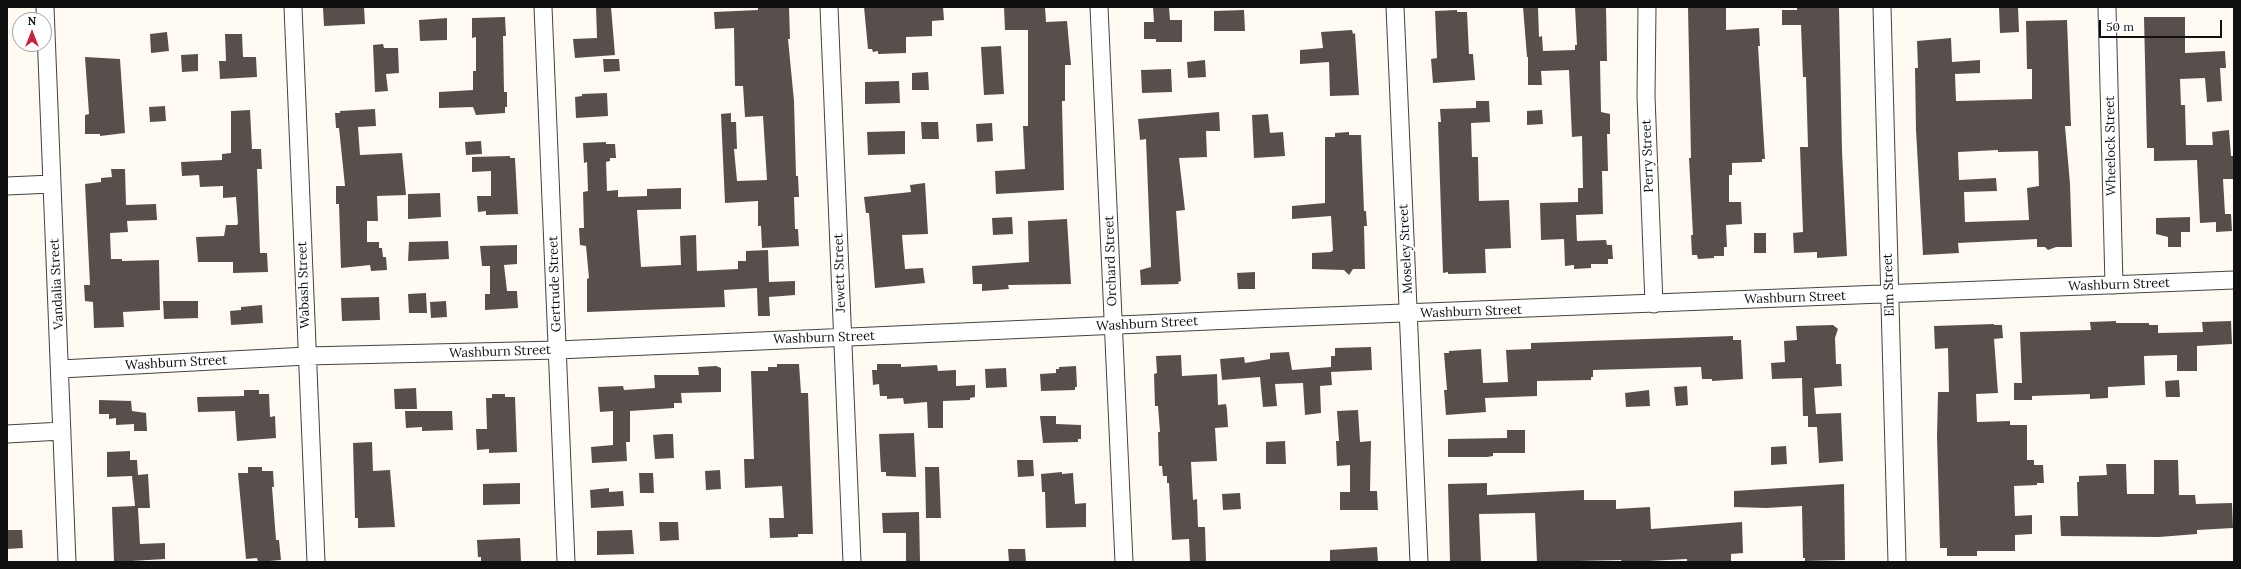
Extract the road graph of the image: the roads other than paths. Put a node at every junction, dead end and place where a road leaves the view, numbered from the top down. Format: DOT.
graph roads {
  1 [pos="45,7"];
  2 [pos="293,7"];
  3 [pos="543,7"];
  4 [pos="829,7"];
  5 [pos="1100,7"];
  6 [pos="1395,7"];
  7 [pos="1647,7"];
  8 [pos="1882,7"];
  9 [pos="2107,7"];
  10 [pos="52,184"];
  11 [pos="7,186"];
  12 [pos="2234,280"];
  13 [pos="2114,285"];
  14 [pos="1890,294"];
  15 [pos="1654,304"];
  16 [pos="1409,314"];
  17 [pos="1113,326"];
  18 [pos="843,338"];
  19 [pos="558,350"];
  20 [pos="307,356"];
  21 [pos="61,369"];
  22 [pos="62,431"];
  23 [pos="7,434"];
  24 [pos="67,562"];
  25 [pos="316,562"];
  26 [pos="566,562"];
  27 [pos="852,562"];
  28 [pos="1124,562"];
  29 [pos="1419,562"];
  30 [pos="1897,562"];
  1 -- 10 [label="street, Vandalia Street"];
  2 -- 20 [label="street, Wabash Street"];
  3 -- 19 [label="street, Gertrude Street"];
  4 -- 18 [label="street, Jewett Street"];
  5 -- 17 [label="street, Orchard Street"];
  6 -- 16 [label="street, Moseley Street"];
  7 -- 15 [label="street, Perry Street"];
  8 -- 14 [label="street, Elm Street"];
  9 -- 13 [label="street, Wheelock Street"];
  10 -- 11 [label="street"];
  10 -- 21 [label="street, Vandalia Street"];
  12 -- 13 [label="street, Washburn Street"];
  13 -- 14 [label="street, Washburn Street"];
  14 -- 15 [label="street, Washburn Street"];
  14 -- 30 [label="street, Elm Street"];
  15 -- 16 [label="street, Washburn Street"];
  16 -- 17 [label="street, Washburn Street"];
  16 -- 29 [label="street, Moseley Street"];
  17 -- 18 [label="street, Washburn Street"];
  17 -- 28 [label="street, Orchard Street"];
  18 -- 19 [label="street, Washburn Street"];
  18 -- 27 [label="street, Jewett Street"];
  19 -- 20 [label="street, Washburn Street"];
  19 -- 26 [label="street, Gertrude Street"];
  20 -- 21 [label="street, Washburn Street"];
  20 -- 25 [label="street, Wabash Street"];
  21 -- 22 [label="street, Vandalia Street"];
  22 -- 23 [label="street"];
  22 -- 24 [label="street, Vandalia Street"];
}
